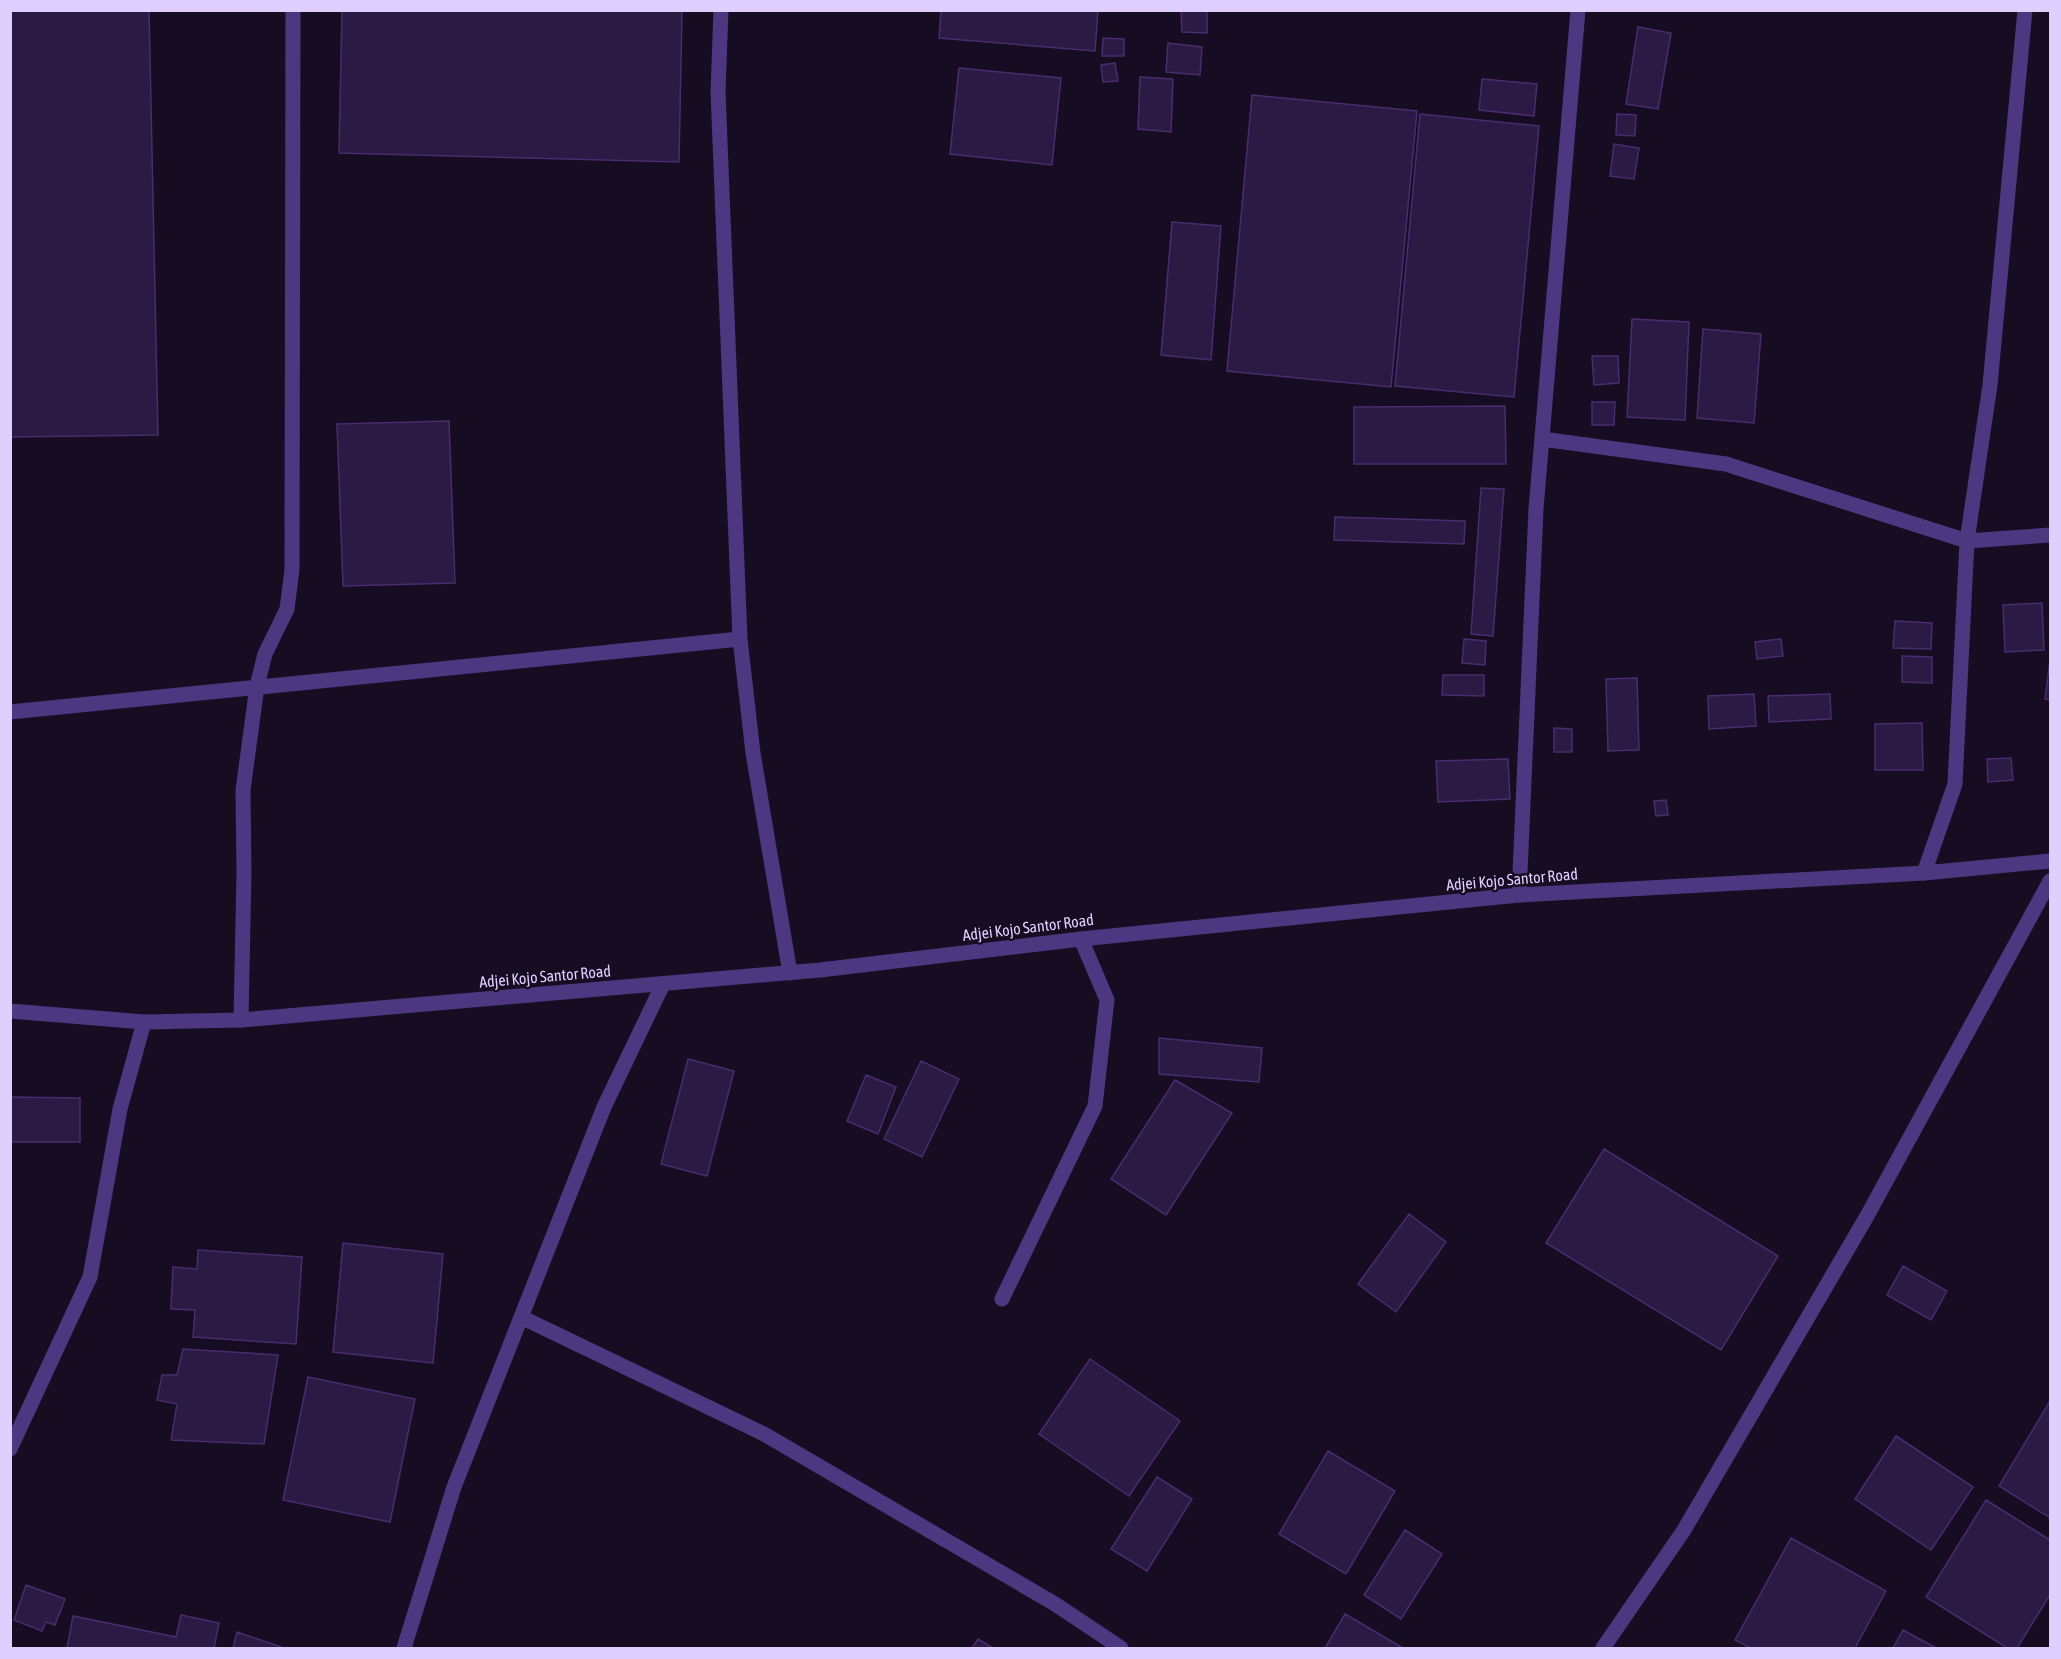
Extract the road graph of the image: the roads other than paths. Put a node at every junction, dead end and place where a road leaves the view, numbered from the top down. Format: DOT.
graph roads {
  1 [pos="292,10"];
  2 [pos="721,10"];
  3 [pos="1578,10"];
  4 [pos="2025,10"];
  5 [pos="1542,439"];
  6 [pos="2050,536"];
  7 [pos="1967,541"];
  8 [pos="740,639"];
  9 [pos="257,686"];
  10 [pos="10,712"];
  11 [pos="2050,861"];
  12 [pos="1924,873"];
  13 [pos="2050,881"];
  14 [pos="1519,895"];
  15 [pos="1081,939"];
  16 [pos="790,973"];
  17 [pos="663,984"];
  18 [pos="10,1011"];
  19 [pos="241,1020"];
  20 [pos="144,1022"];
  21 [pos="1002,1299"];
  22 [pos="521,1317"];
  23 [pos="10,1449"];
  24 [pos="404,1648"];
  25 [pos="1121,1648"];
  26 [pos="1603,1648"];
  1 -- 9 [label="street"];
  2 -- 8 [label="street"];
  3 -- 5 [label="street"];
  4 -- 7 [label="street"];
  5 -- 7 [label="street"];
  5 -- 14 [label="street"];
  6 -- 7 [label="street"];
  7 -- 12 [label="street"];
  8 -- 9 [label="street"];
  8 -- 16 [label="street"];
  9 -- 10 [label="street"];
  9 -- 19 [label="street"];
  11 -- 12 [label="street, Adjei Kojo Santor Road"];
  12 -- 14 [label="street, Adjei Kojo Santor Road"];
  13 -- 26 [label="street"];
  14 -- 15 [label="street, Adjei Kojo Santor Road"];
  15 -- 16 [label="street, Adjei Kojo Santor Road"];
  15 -- 21 [label="street"];
  16 -- 17 [label="street, Adjei Kojo Santor Road"];
  17 -- 19 [label="street, Adjei Kojo Santor Road"];
  17 -- 22 [label="street"];
  18 -- 20 [label="street, Adjei Kojo Santor Road"];
  19 -- 20 [label="street, Adjei Kojo Santor Road"];
  20 -- 23 [label="street"];
  22 -- 24 [label="street"];
  22 -- 25 [label="street"];
}
